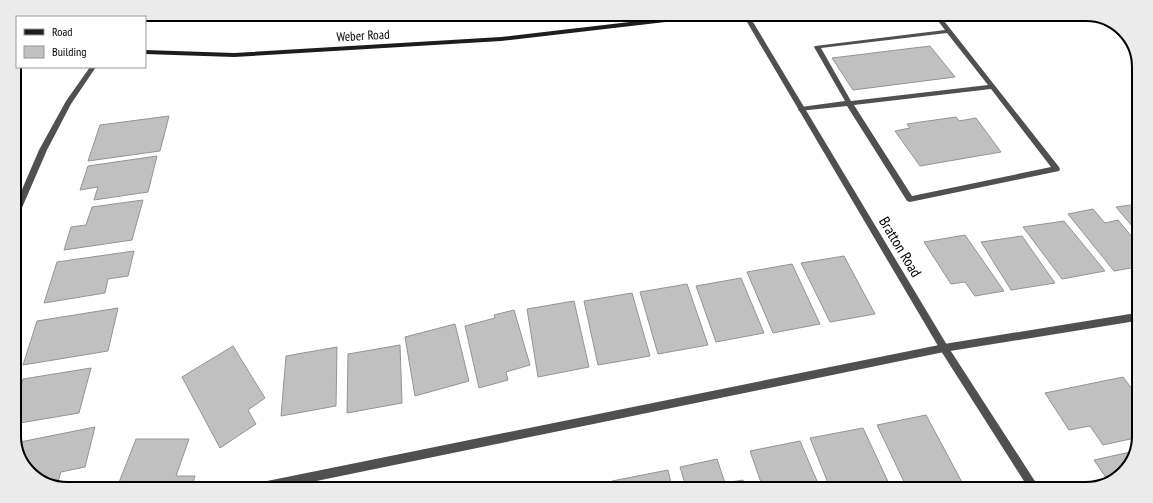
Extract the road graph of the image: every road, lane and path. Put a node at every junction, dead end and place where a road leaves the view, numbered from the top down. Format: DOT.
graph roads {
  1 [pos="657,21"];
  2 [pos="748,21"];
  3 [pos="941,21"];
  4 [pos="949,32"];
  5 [pos="146,52"];
  6 [pos="92,68"];
  7 [pos="992,87"];
  8 [pos="849,103"];
  9 [pos="801,109"];
  10 [pos="21,201"];
  11 [pos="1132,318"];
  12 [pos="944,348"];
  13 [pos="287,482"];
  14 [pos="1030,482"];
  1 -- 5 [label="main road, Weber Road"];
  2 -- 9 [label="street, Bratton Road"];
  3 -- 4 [label="street"];
  4 -- 7 [label="street"];
  4 -- 8 [label="street"];
  6 -- 10 [label="street"];
  7 -- 8 [label="street"];
  7 -- 8 [label="street"];
  8 -- 9 [label="street"];
  9 -- 12 [label="street, Bratton Road"];
  11 -- 12 [label="street"];
  12 -- 13 [label="street"];
  12 -- 14 [label="street, Bratton Road"];
}
